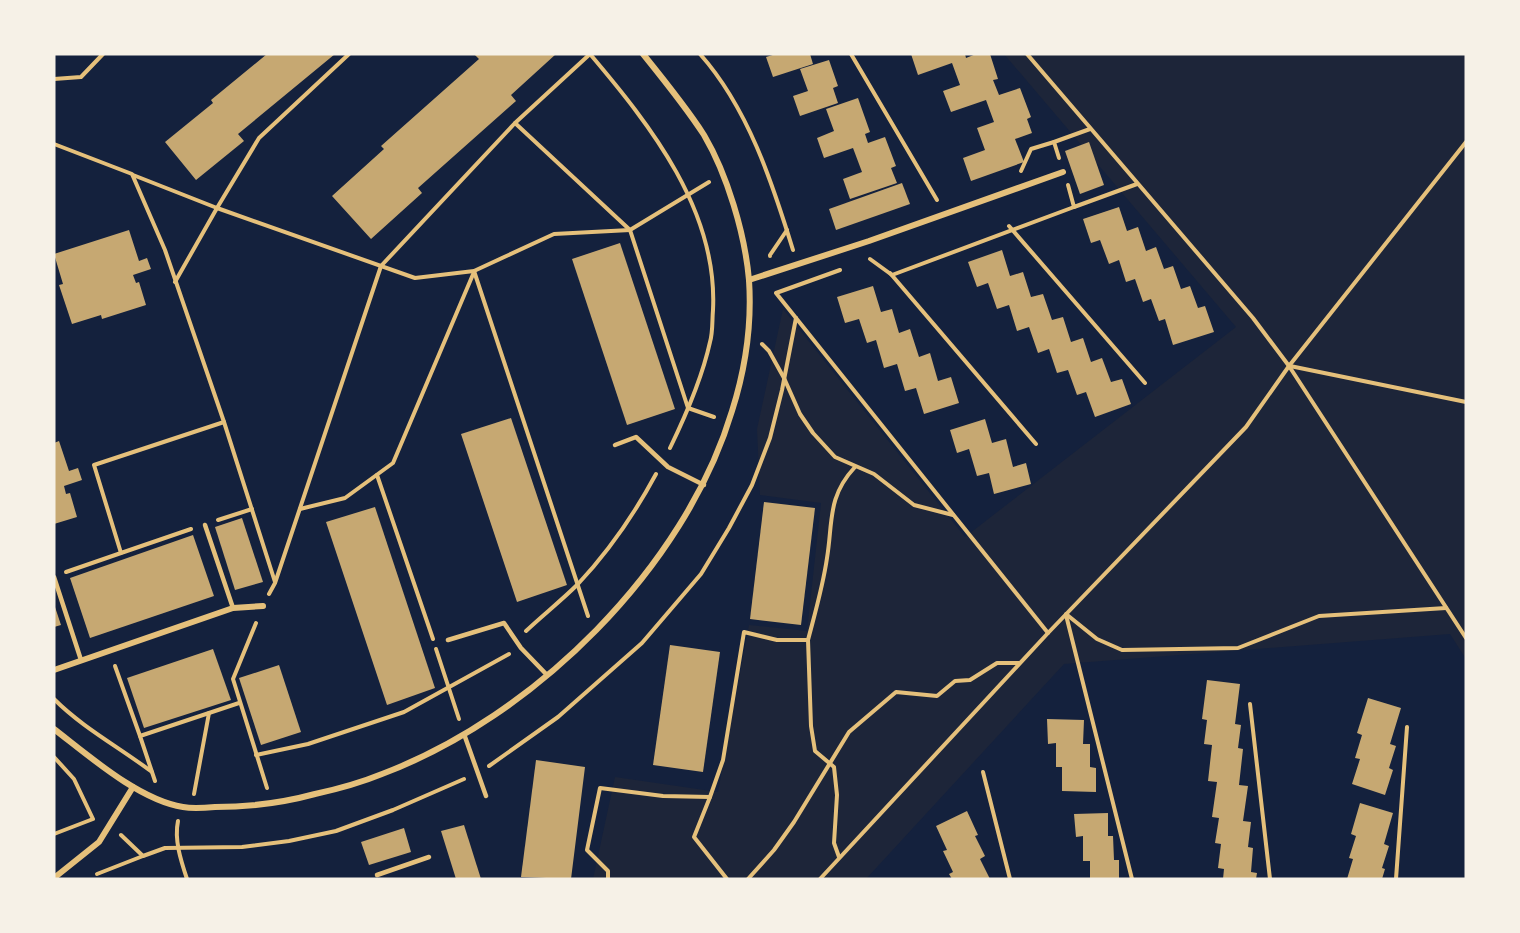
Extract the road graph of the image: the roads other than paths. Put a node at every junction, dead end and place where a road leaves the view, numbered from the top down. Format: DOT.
graph roads {
  1 [pos="643,54"];
  2 [pos="1063,172"];
  3 [pos="749,280"];
  4 [pos="615,445"];
  5 [pos="704,485"];
  6 [pos="205,525"];
  7 [pos="54,577"];
  8 [pos="263,606"];
  9 [pos="233,608"];
  10 [pos="448,640"];
  11 [pos="81,660"];
  12 [pos="54,670"];
  13 [pos="547,675"];
  14 [pos="54,729"];
  15 [pos="464,734"];
  16 [pos="133,787"];
  17 [pos="486,796"];
  18 [pos="429,857"];
  19 [pos="377,874"];
  20 [pos="54,878"];
  1 -- 3 [label="street"];
  2 -- 3 [label="street"];
  3 -- 5 [label="street"];
  4 -- 5 [label="lane"];
  5 -- 13 [label="street"];
  6 -- 9 [label="lane"];
  7 -- 11 [label="lane"];
  8 -- 9 [label="street"];
  9 -- 11 [label="street"];
  10 -- 13 [label="lane"];
  11 -- 12 [label="street"];
  13 -- 15 [label="street"];
  14 -- 16 [label="street"];
  15 -- 16 [label="street"];
  15 -- 17 [label="lane"];
  16 -- 20 [label="street"];
  18 -- 19 [label="lane"];
}
